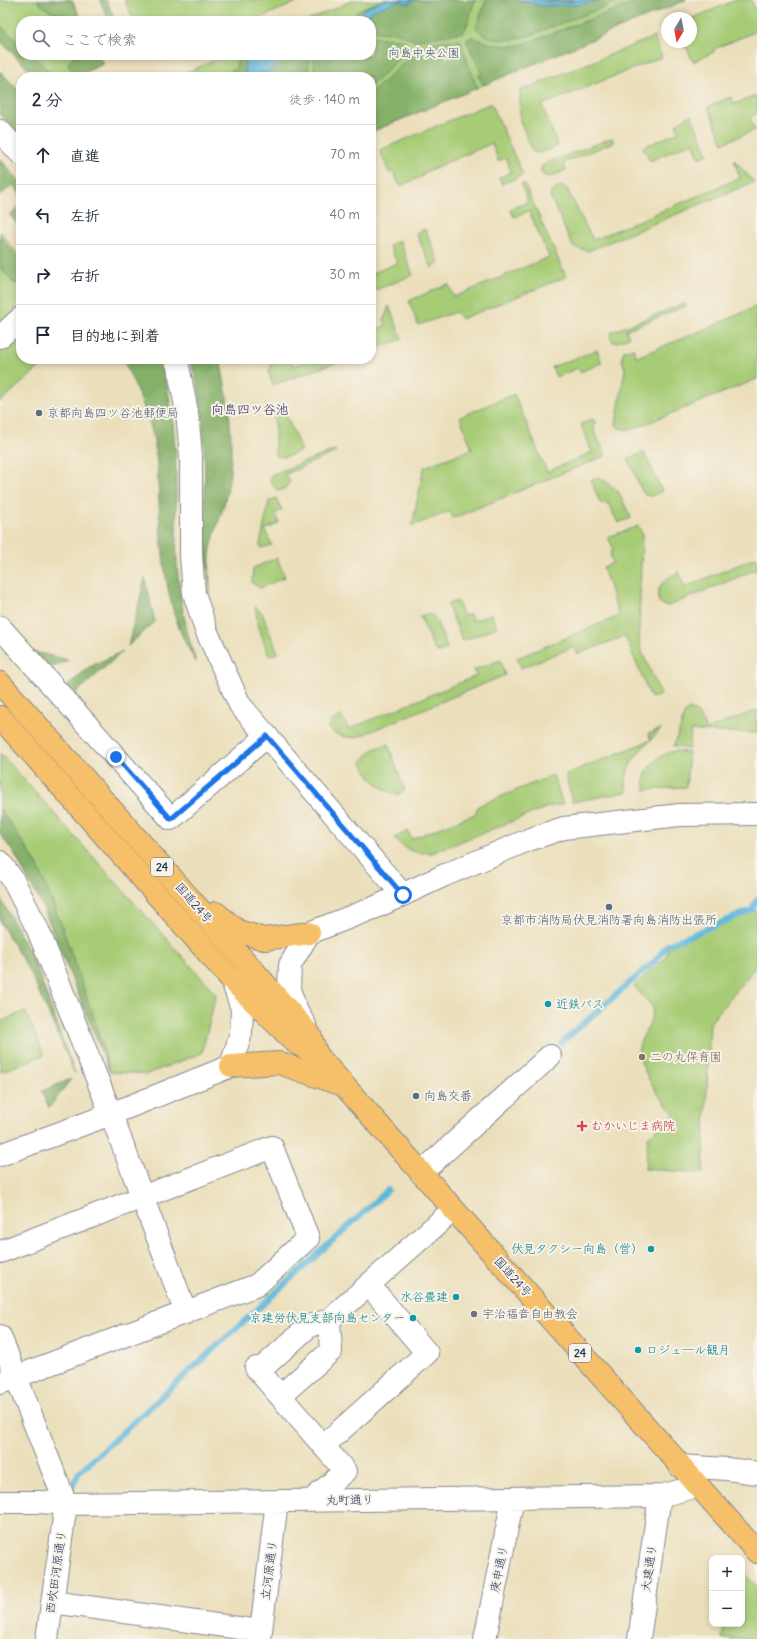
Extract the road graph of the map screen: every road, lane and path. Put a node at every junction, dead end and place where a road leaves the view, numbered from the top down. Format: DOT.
graph roads {
  1 [pos="0,131"];
  2 [pos="16,149"];
  3 [pos="16,323"];
  4 [pos="0,337"];
  5 [pos="176,364"];
  6 [pos="0,627"];
  7 [pos="0,683"];
  8 [pos="0,717"];
  9 [pos="267,736"];
  10 [pos="98,795"];
  11 [pos="757,814"];
  12 [pos="0,862"];
  13 [pos="403,895"];
  14 [pos="309,933"];
  15 [pos="232,980"];
  16 [pos="314,1045"];
  17 [pos="550,1056"];
  18 [pos="231,1066"];
  19 [pos="344,1085"];
  20 [pos="111,1114"];
  21 [pos="0,1155"];
  22 [pos="421,1173"];
  23 [pos="143,1197"];
  24 [pos="453,1210"];
  25 [pos="0,1252"];
  26 [pos="368,1285"];
  27 [pos="186,1313"];
  28 [pos="329,1320"];
  29 [pos="0,1336"];
  30 [pos="8,1380"];
  31 [pos="280,1396"];
  32 [pos="323,1446"];
  33 [pos="680,1466"];
  34 [pos="757,1473"];
  35 [pos="698,1486"];
  36 [pos="660,1496"];
  37 [pos="513,1498"];
  38 [pos="277,1501"];
  39 [pos="311,1501"];
  40 [pos="0,1502"];
  41 [pos="66,1504"];
  42 [pos="757,1552"];
  43 [pos="52,1602"];
  44 [pos="260,1635"];
  45 [pos="47,1639"];
  46 [pos="485,1639"];
  47 [pos="639,1639"];
  1 -- 2 [label="street"];
  3 -- 4 [label="street"];
  5 -- 9 [label="street"];
  6 -- 9 [label="street"];
  7 -- 10 [label="highway, 国道24号 / 24"];
  8 -- 15 [label="highway, 国道24号 / 24"];
  9 -- 13 [label="street"];
  10 -- 14 [label="highway, 24"];
  10 -- 16 [label="highway, 国道24号 / 24"];
  11 -- 13 [label="street"];
  12 -- 20 [label="street"];
  13 -- 14 [label="street"];
  14 -- 16 [label="street"];
  15 -- 16 [label="highway, 国道24号 / 24"];
  15 -- 18 [label="street"];
  16 -- 19 [label="highway, 国道24号 / 24"];
  17 -- 22 [label="street"];
  18 -- 19 [label="highway"];
  18 -- 20 [label="street"];
  19 -- 22 [label="highway, 国道24号 / 24"];
  20 -- 21 [label="street"];
  20 -- 23 [label="street"];
  22 -- 24 [label="highway, 国道24号 / 24"];
  23 -- 25 [label="street"];
  23 -- 27 [label="street"];
  23 -- 27 [label="street"];
  24 -- 26 [label="street"];
  24 -- 33 [label="highway, 国道24号 / 24"];
  26 -- 28 [label="street"];
  26 -- 32 [label="street"];
  27 -- 30 [label="street"];
  28 -- 31 [label="street"];
  28 -- 31 [label="street"];
  29 -- 30 [label="street"];
  30 -- 41 [label="street"];
  31 -- 32 [label="street"];
  32 -- 39 [label="street"];
  33 -- 34 [label="street"];
  33 -- 35 [label="highway, 国道24号 / 24"];
  35 -- 36 [label="street, 丸町通り"];
  35 -- 42 [label="highway, 国道24号 / 24"];
  36 -- 37 [label="street, 丸町通り"];
  36 -- 47 [label="street, 大建通り"];
  37 -- 39 [label="street, 丸町通り"];
  37 -- 46 [label="street, 庚申通り"];
  38 -- 39 [label="street, 丸町通り"];
  38 -- 41 [label="street, 丸町通り"];
  38 -- 44 [label="street, 立河原通り"];
  40 -- 41 [label="street, 丸町通り"];
  41 -- 43 [label="street, 西吹田河原通り"];
  43 -- 44 [label="street"];
  43 -- 45 [label="street, 西吹田河原通り"];
}
